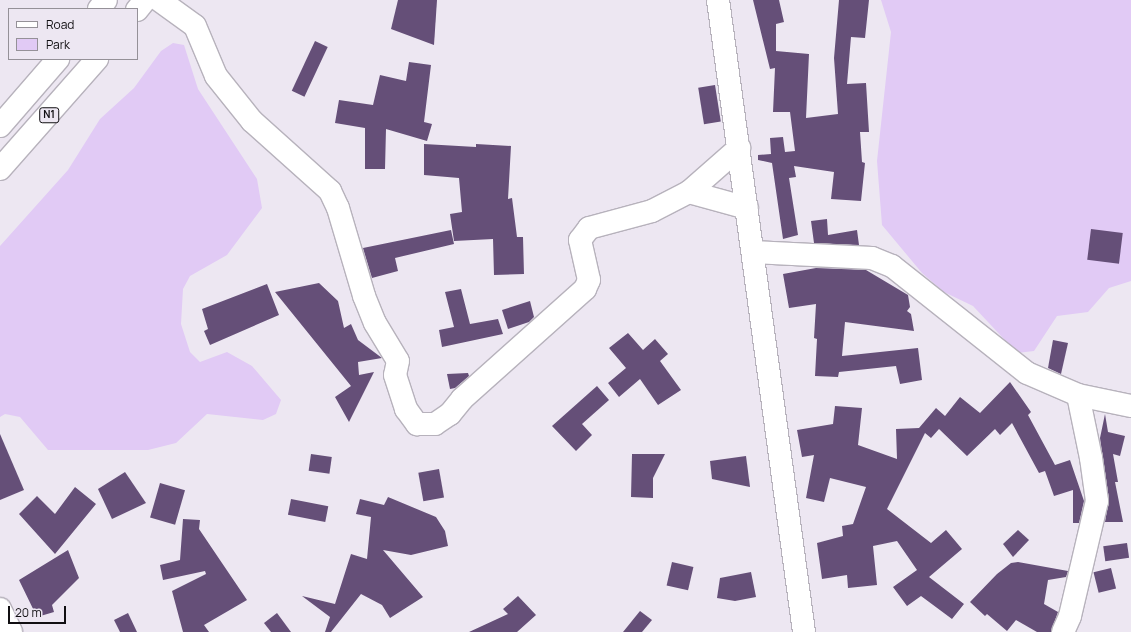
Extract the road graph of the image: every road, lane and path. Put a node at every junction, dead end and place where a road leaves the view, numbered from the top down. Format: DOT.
graph roads {
  1 [pos="106,0"];
  2 [pos="145,0"];
  3 [pos="159,0"];
  4 [pos="718,0"];
  5 [pos="100,8"];
  6 [pos="138,9"];
  7 [pos="57,60"];
  8 [pos="96,60"];
  9 [pos="0,126"];
  10 [pos="739,148"];
  11 [pos="0,170"];
  12 [pos="689,192"];
  13 [pos="747,208"];
  14 [pos="753,252"];
  15 [pos="1078,395"];
  16 [pos="1131,406"];
  17 [pos="0,608"];
  18 [pos="11,632"];
  19 [pos="804,632"];
  20 [pos="1063,632"];
  1 -- 5 [label="main road"];
  2 -- 6 [label="main road"];
  3 -- 12 [label="main road"];
  4 -- 10 [label="main road"];
  7 -- 9 [label="main road"];
  8 -- 11 [label="main road, N1"];
  10 -- 12 [label="main road"];
  10 -- 13 [label="main road"];
  12 -- 13 [label="main road"];
  13 -- 14 [label="main road"];
  14 -- 15 [label="main road"];
  14 -- 19 [label="main road"];
  15 -- 16 [label="main road"];
  15 -- 20 [label="main road"];
  17 -- 18 [label="main road"];
}
